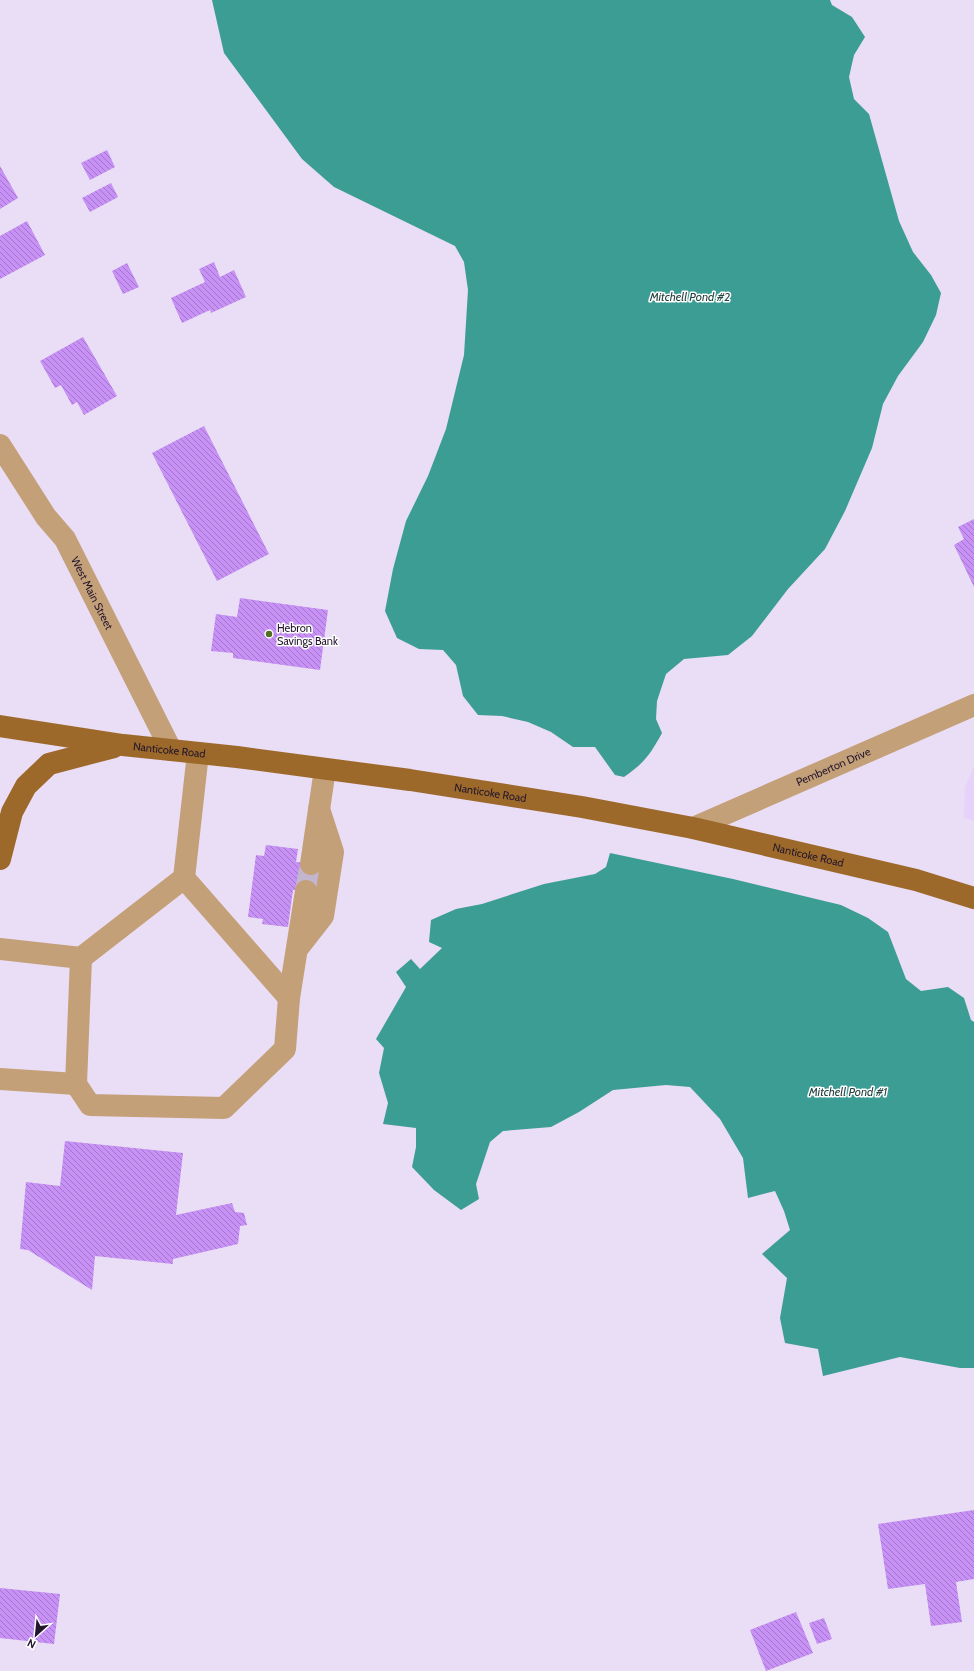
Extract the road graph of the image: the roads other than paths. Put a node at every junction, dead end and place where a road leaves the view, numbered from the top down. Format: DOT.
graph roads {
  1 [pos="0,444"];
  2 [pos="974,706"];
  3 [pos="0,726"];
  4 [pos="123,745"];
  5 [pos="171,750"];
  6 [pos="198,753"];
  7 [pos="325,769"];
  8 [pos="319,809"];
  9 [pos="693,828"];
  10 [pos="0,859"];
  11 [pos="311,864"];
  12 [pos="184,878"];
  13 [pos="306,891"];
  14 [pos="974,898"];
  15 [pos="0,949"];
  16 [pos="296,951"];
  17 [pos="81,958"];
  18 [pos="288,998"];
  19 [pos="0,1079"];
  20 [pos="76,1084"];
  1 -- 5 [label="street, West Main Street"];
  2 -- 9 [label="street, Pemberton Drive"];
  3 -- 4 [label="main road, Nanticoke Road"];
  4 -- 5 [label="main road, Nanticoke Road"];
  4 -- 10 [label="main road"];
  5 -- 6 [label="main road, Nanticoke Road"];
  6 -- 7 [label="main road, Nanticoke Road"];
  6 -- 12 [label="street"];
  7 -- 8 [label="street"];
  7 -- 9 [label="main road, Nanticoke Road"];
  8 -- 11 [label="street"];
  8 -- 16 [label="street"];
  9 -- 14 [label="main road, Nanticoke Road"];
  12 -- 17 [label="street"];
  12 -- 18 [label="street"];
  13 -- 16 [label="street"];
  15 -- 17 [label="street"];
  16 -- 18 [label="street"];
  17 -- 20 [label="street"];
  18 -- 20 [label="street"];
  19 -- 20 [label="street"];
}
